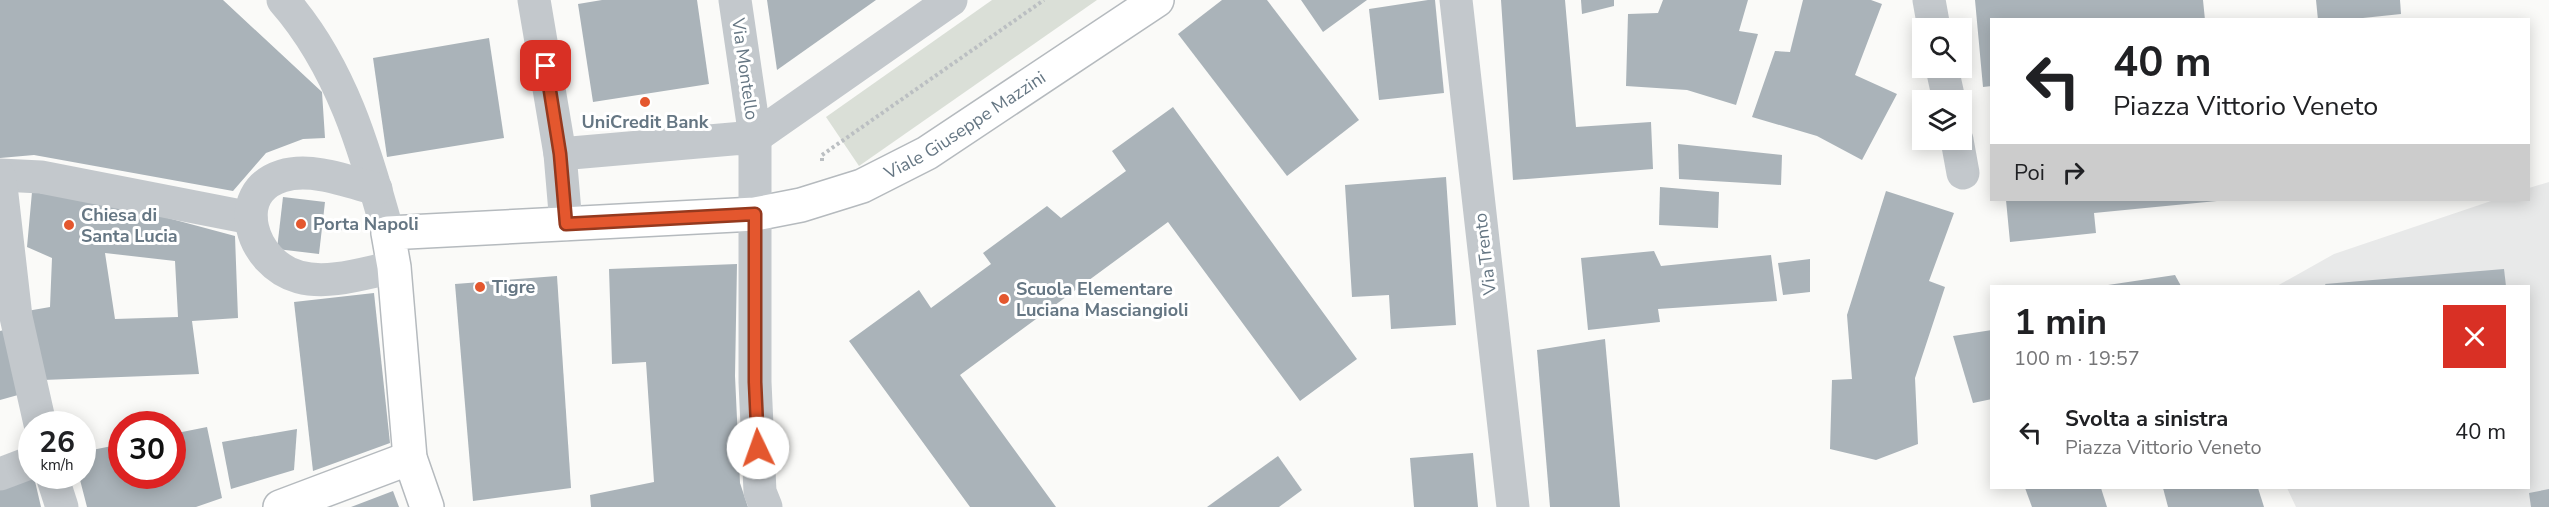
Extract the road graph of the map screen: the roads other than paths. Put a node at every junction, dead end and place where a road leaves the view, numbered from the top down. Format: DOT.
graph roads {
  1 [pos="283,0"];
  2 [pos="534,0"];
  3 [pos="735,0"];
  4 [pos="951,0"];
  5 [pos="1157,0"];
  6 [pos="1456,0"];
  7 [pos="1929,0"];
  8 [pos="1932,18"];
  9 [pos="755,137"];
  10 [pos="1959,150"];
  11 [pos="560,154"];
  12 [pos="1963,173"];
  13 [pos="0,176"];
  14 [pos="376,189"];
  15 [pos="755,214"];
  16 [pos="251,218"];
  17 [pos="566,224"];
  18 [pos="388,232"];
  19 [pos="394,267"];
  20 [pos="8,318"];
  21 [pos="35,411"];
  22 [pos="410,458"];
  23 [pos="18,467"];
  24 [pos="0,474"];
  25 [pos="56,489"];
  26 [pos="62,507"];
  27 [pos="280,507"];
  28 [pos="427,507"];
  29 [pos="766,507"];
  30 [pos="1514,507"];
  1 -- 14 [label="street"];
  2 -- 11 [label="street"];
  3 -- 9 [label="street, Via Montello"];
  4 -- 9 [label="street"];
  5 -- 15 [label="main road, Viale Giuseppe Mazzini"];
  6 -- 30 [label="street, Via Trento"];
  7 -- 8 [label="street"];
  9 -- 11 [label="street"];
  9 -- 15 [label="street, Via Montello"];
  10 -- 12 [label="street"];
  11 -- 17 [label="street"];
  13 -- 16 [label="street"];
  13 -- 20 [label="street"];
  14 -- 16 [label="street"];
  14 -- 18 [label="street"];
  15 -- 17 [label="main road, Viale Giuseppe Mazzini"];
  15 -- 29 [label="street, Via Montello"];
  16 -- 19 [label="street"];
  17 -- 18 [label="main road, Viale Giuseppe Mazzini"];
  18 -- 19 [label="main road"];
  19 -- 22 [label="main road"];
  20 -- 21 [label="street"];
  22 -- 27 [label="main road"];
  22 -- 28 [label="main road"];
  23 -- 24 [label="street"];
  25 -- 26 [label="street"];
}
